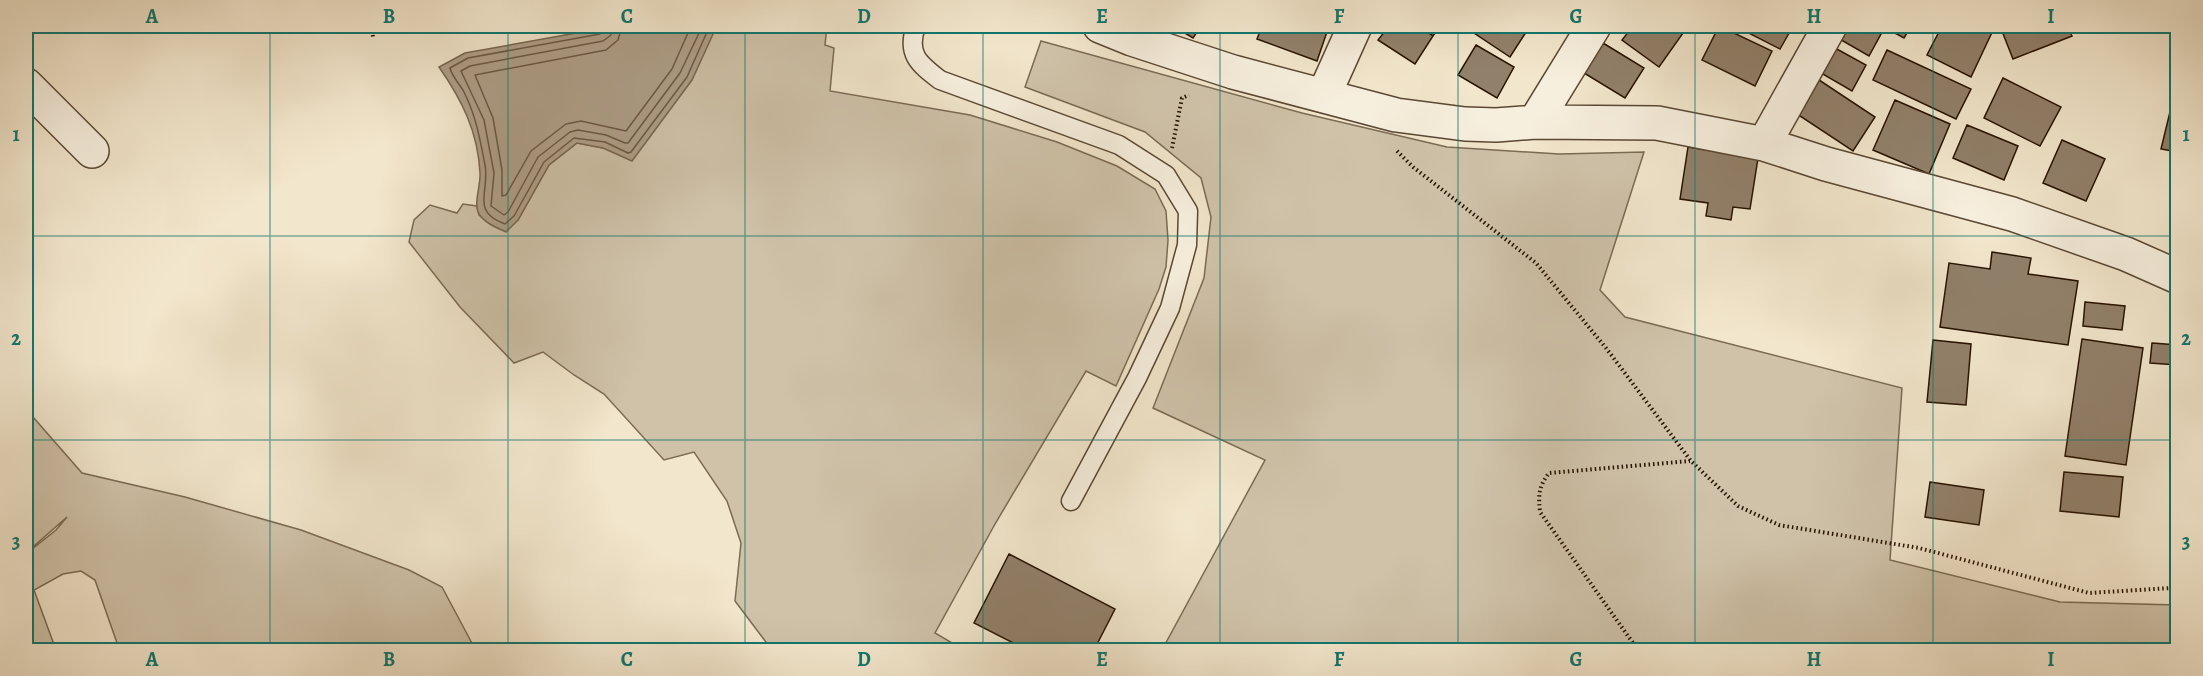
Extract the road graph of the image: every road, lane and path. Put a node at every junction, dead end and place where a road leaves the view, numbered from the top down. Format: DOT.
graph roads {
  1 [pos="372,26"];
  2 [pos="916,26"];
  3 [pos="1100,26"];
  4 [pos="1355,26"];
  5 [pos="1594,26"];
  6 [pos="1830,26"];
  7 [pos="1136,32"];
  8 [pos="373,38"];
  9 [pos="1233,72"];
  10 [pos="26,85"];
  11 [pos="1324,95"];
  12 [pos="1535,122"];
  13 [pos="1764,144"];
  14 [pos="1391,145"];
  15 [pos="92,151"];
  16 [pos="1166,175"];
  17 [pos="2178,276"];
  18 [pos="1691,460"];
  19 [pos="1071,501"];
  20 [pos="2178,585"];
  21 [pos="1638,651"];
  1 -- 8 [label="path"];
  2 -- 16 [label="lane"];
  3 -- 7 [label="street"];
  4 -- 11 [label="street"];
  5 -- 12 [label="street"];
  6 -- 13 [label="street"];
  7 -- 9 [label="street"];
  9 -- 11 [label="street"];
  9 -- 16 [label="path"];
  10 -- 15 [label="street"];
  11 -- 12 [label="street"];
  12 -- 13 [label="street"];
  13 -- 17 [label="street"];
  14 -- 18 [label="path"];
  16 -- 19 [label="lane"];
  18 -- 20 [label="path"];
  18 -- 21 [label="path"];
}
